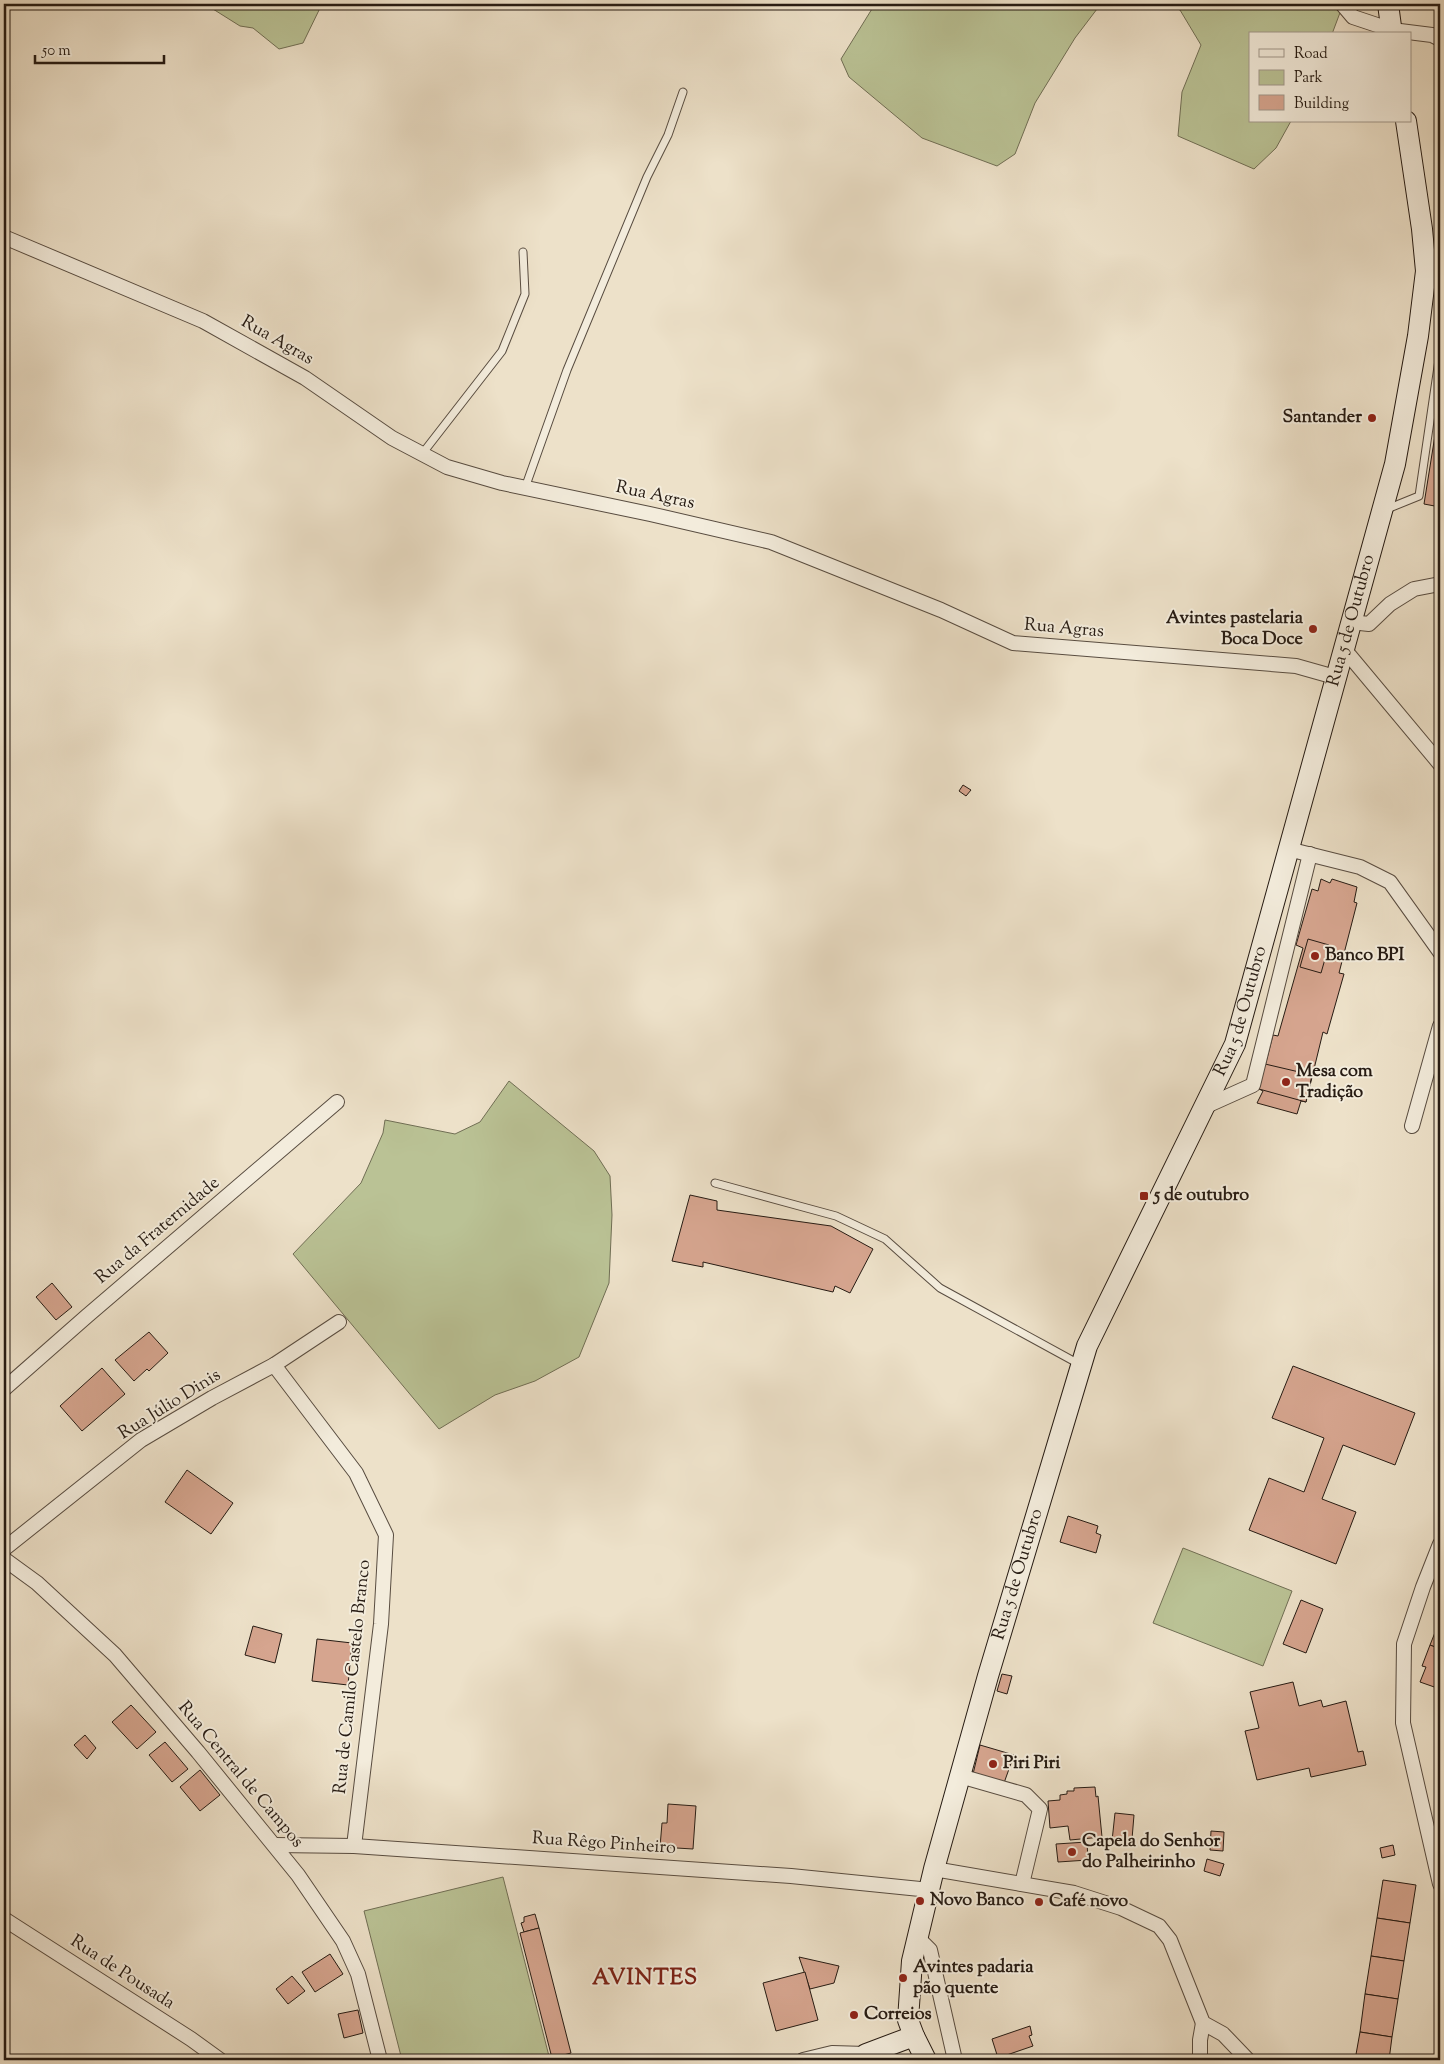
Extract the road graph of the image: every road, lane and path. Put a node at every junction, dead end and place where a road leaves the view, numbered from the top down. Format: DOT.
graph roads {
  1 [pos="1342,4"];
  2 [pos="1388,4"];
  3 [pos="1392,32"];
  4 [pos="1412,34"];
  5 [pos="1440,39"];
  6 [pos="683,92"];
  7 [pos="1406,122"];
  8 [pos="4,237"];
  9 [pos="523,252"];
  10 [pos="1440,353"];
  11 [pos="422,454"];
  12 [pos="525,488"];
  13 [pos="1382,512"];
  14 [pos="1440,584"];
  15 [pos="1351,622"];
  16 [pos="1344,650"];
  17 [pos="1335,677"];
  18 [pos="1440,764"];
  19 [pos="1288,849"];
  20 [pos="1310,854"];
  21 [pos="1440,952"];
  22 [pos="1440,1026"];
  23 [pos="337,1102"];
  24 [pos="1204,1107"];
  25 [pos="1412,1126"];
  26 [pos="715,1183"];
  27 [pos="339,1322"];
  28 [pos="274,1365"];
  29 [pos="1082,1365"];
  30 [pos="4,1389"];
  31 [pos="1440,1544"];
  32 [pos="4,1549"];
  33 [pos="4,1559"];
  34 [pos="960,1776"];
  35 [pos="275,1845"];
  36 [pos="354,1846"];
  37 [pos="934,1868"];
  38 [pos="1022,1884"];
  39 [pos="1440,1884"];
  40 [pos="930,1890"];
  41 [pos="4,1919"];
  42 [pos="918,1938"];
  43 [pos="1203,2023"];
  44 [pos="914,2036"];
  45 [pos="866,2057"];
  46 [pos="220,2060"];
  47 [pos="380,2060"];
  48 [pos="803,2060"];
  49 [pos="926,2060"];
  50 [pos="955,2060"];
  51 [pos="1200,2060"];
  52 [pos="1248,2060"];
  1 -- 3 [label="street"];
  2 -- 3 [label="street"];
  4 -- 5 [label="street"];
  6 -- 12 [label="lane"];
  7 -- 13 [label="street, Rua 5 de Outubro"];
  8 -- 11 [label="street, Rua Agras"];
  9 -- 11 [label="lane"];
  10 -- 13 [label="lane"];
  11 -- 12 [label="street, Rua Agras"];
  12 -- 17 [label="street, Rua Agras"];
  13 -- 15 [label="street, Rua 5 de Outubro"];
  14 -- 15 [label="street"];
  15 -- 16 [label="street, Rua 5 de Outubro"];
  16 -- 17 [label="street, Rua 5 de Outubro"];
  16 -- 18 [label="street"];
  17 -- 19 [label="street, Rua 5 de Outubro"];
  19 -- 20 [label="street"];
  19 -- 24 [label="street, Rua 5 de Outubro"];
  20 -- 21 [label="street"];
  20 -- 24 [label="street, Rua 5 de Outubro"];
  22 -- 25 [label="street"];
  23 -- 30 [label="street, Rua da Fraternidade"];
  24 -- 29 [label="street, Rua 5 de Outubro"];
  26 -- 29 [label="lane"];
  27 -- 28 [label="street, Rua Júlio Dinis"];
  28 -- 32 [label="street, Rua Júlio Dinis"];
  28 -- 36 [label="street, Rua de Camilo Castelo Branco"];
  29 -- 34 [label="street, Rua 5 de Outubro"];
  31 -- 39 [label="street"];
  33 -- 35 [label="street, Rua Central de Campos"];
  34 -- 37 [label="street, Rua 5 de Outubro"];
  34 -- 38 [label="street"];
  35 -- 36 [label="street, Rua Rêgo Pinheiro"];
  35 -- 47 [label="street, Rua Central de Campos"];
  36 -- 40 [label="street, Rua Rêgo Pinheiro"];
  37 -- 38 [label="street"];
  37 -- 40 [label="street, Rua 5 de Outubro"];
  38 -- 43 [label="street"];
  40 -- 42 [label="street, Rua 5 de Outubro"];
  41 -- 46 [label="street, Rua de Pousada"];
  42 -- 44 [label="street, Rua 5 de Outubro"];
  42 -- 50 [label="street"];
  43 -- 51 [label="street"];
  43 -- 52 [label="street"];
  44 -- 45 [label="street"];
  44 -- 49 [label="street, Rua 5 de Outubro"];
  45 -- 48 [label="street"];
}
